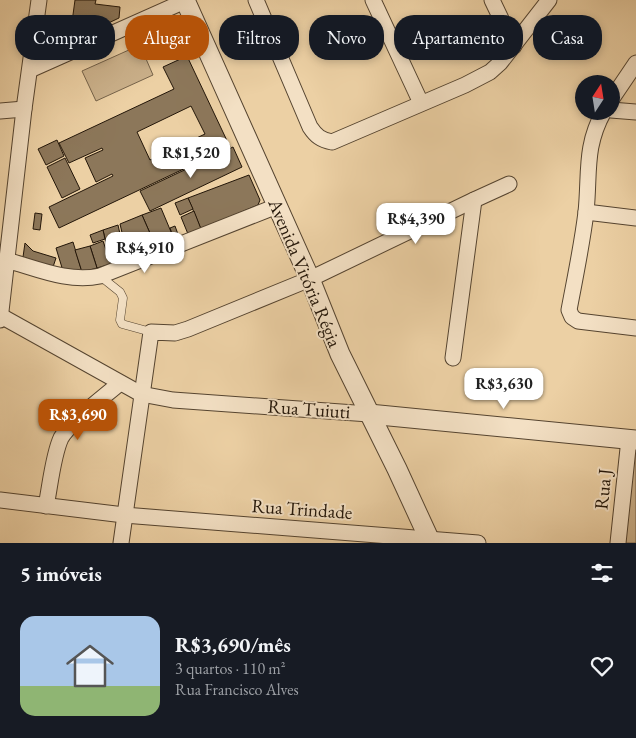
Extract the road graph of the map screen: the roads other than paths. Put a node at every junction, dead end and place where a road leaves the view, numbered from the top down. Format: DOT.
graph roads {
  1 [pos="39,0"];
  2 [pos="186,0"];
  3 [pos="256,0"];
  4 [pos="373,0"];
  5 [pos="492,0"];
  6 [pos="550,0"];
  7 [pos="499,15"];
  8 [pos="523,34"];
  9 [pos="502,60"];
  10 [pos="636,63"];
  11 [pos="30,70"];
  12 [pos="620,87"];
  13 [pos="421,103"];
  14 [pos="24,109"];
  15 [pos="0,111"];
  16 [pos="620,111"];
  17 [pos="636,112"];
  18 [pos="599,120"];
  19 [pos="509,184"];
  20 [pos="474,200"];
  21 [pos="277,206"];
  22 [pos="586,212"];
  23 [pos="636,218"];
  24 [pos="6,260"];
  25 [pos="100,276"];
  26 [pos="310,279"];
  27 [pos="1,316"];
  28 [pos="0,320"];
  29 [pos="636,328"];
  30 [pos="151,332"];
  31 [pos="452,358"];
  32 [pos="120,383"];
  33 [pos="141,394"];
  34 [pos="369,414"];
  35 [pos="632,439"];
  36 [pos="0,500"];
  37 [pos="46,506"];
  38 [pos="124,515"];
  39 [pos="429,541"];
  40 [pos="121,543"];
  41 [pos="478,543"];
  42 [pos="618,543"];
  1 -- 11 [label="street"];
  2 -- 11 [label="street"];
  2 -- 21 [label="street, Avenida Vitória Régia"];
  3 -- 13 [label="street"];
  4 -- 13 [label="street"];
  5 -- 7 [label="street"];
  6 -- 8 [label="street"];
  9 -- 13 [label="street"];
  10 -- 12 [label="street"];
  11 -- 14 [label="street"];
  14 -- 15 [label="street"];
  14 -- 24 [label="street"];
  16 -- 17 [label="street"];
  18 -- 22 [label="street"];
  19 -- 20 [label="street"];
  20 -- 26 [label="street"];
  20 -- 31 [label="street"];
  21 -- 25 [label="street"];
  21 -- 26 [label="street, Avenida Vitória Régia"];
  22 -- 23 [label="street"];
  22 -- 29 [label="street"];
  24 -- 25 [label="street"];
  24 -- 27 [label="street"];
  25 -- 30 [label="lane"];
  26 -- 30 [label="street"];
  26 -- 34 [label="street, Avenida Vitória Régia"];
  27 -- 28 [label="street"];
  27 -- 32 [label="street, Rua Tuiuti"];
  30 -- 33 [label="street"];
  32 -- 33 [label="street, Rua Tuiuti"];
  32 -- 37 [label="street"];
  33 -- 34 [label="street, Rua Tuiuti"];
  33 -- 38 [label="street"];
  34 -- 35 [label="street, Rua Tuiuti"];
  34 -- 39 [label="street, Avenida Vitória Régia"];
  35 -- 42 [label="street, Rua J"];
  36 -- 37 [label="street, Rua Trindade"];
  37 -- 38 [label="street, Rua Trindade"];
  38 -- 39 [label="street, Rua Trindade"];
  38 -- 40 [label="street"];
  39 -- 41 [label="street, Rua Trindade"];
}
